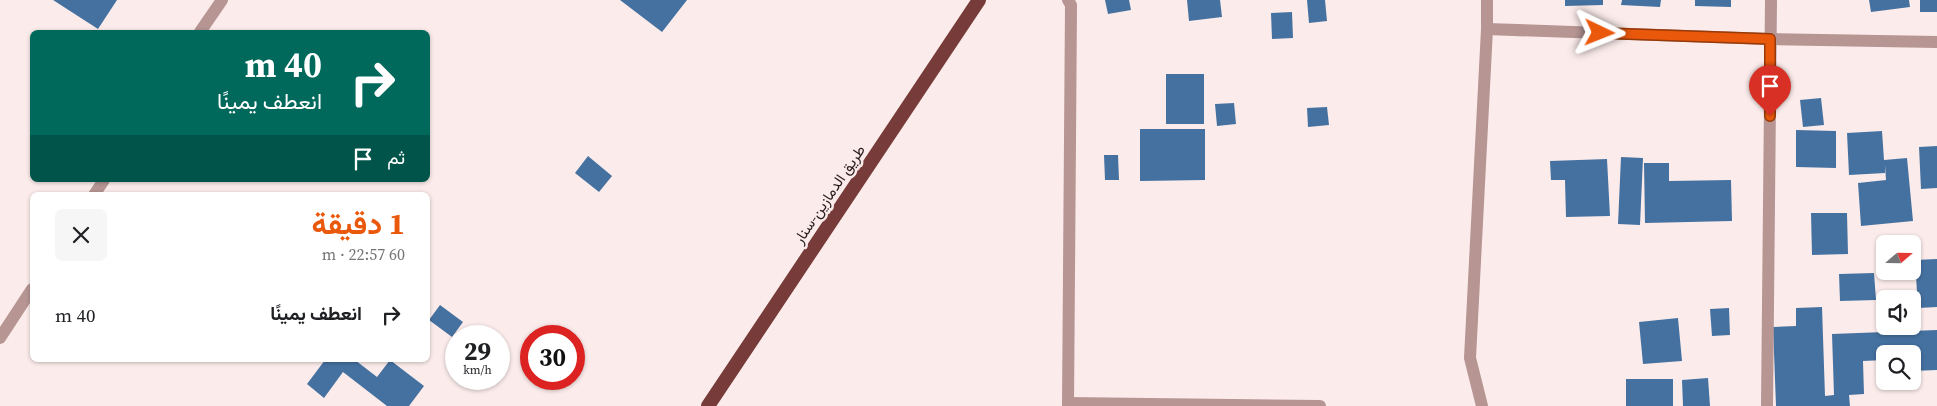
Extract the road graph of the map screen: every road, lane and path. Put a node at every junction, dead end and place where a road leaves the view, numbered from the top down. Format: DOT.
graph roads {
  1 [pos="222,0"];
  2 [pos="979,0"];
  3 [pos="1068,0"];
  4 [pos="1487,0"];
  5 [pos="1771,0"];
  6 [pos="1487,29"];
  7 [pos="201,30"];
  8 [pos="1770,39"];
  9 [pos="1937,42"];
  10 [pos="30,291"];
  11 [pos="0,338"];
  12 [pos="1068,404"];
  13 [pos="708,406"];
  14 [pos="1320,406"];
  15 [pos="1482,406"];
  16 [pos="1767,406"];
  1 -- 7 [label="street"];
  2 -- 13 [label="highway, طريق الدمازين-سنار"];
  3 -- 12 [label="street"];
  4 -- 6 [label="street"];
  5 -- 8 [label="street"];
  6 -- 8 [label="street"];
  6 -- 15 [label="street"];
  8 -- 9 [label="street"];
  8 -- 16 [label="street"];
  10 -- 11 [label="street"];
  12 -- 14 [label="street"];
}
